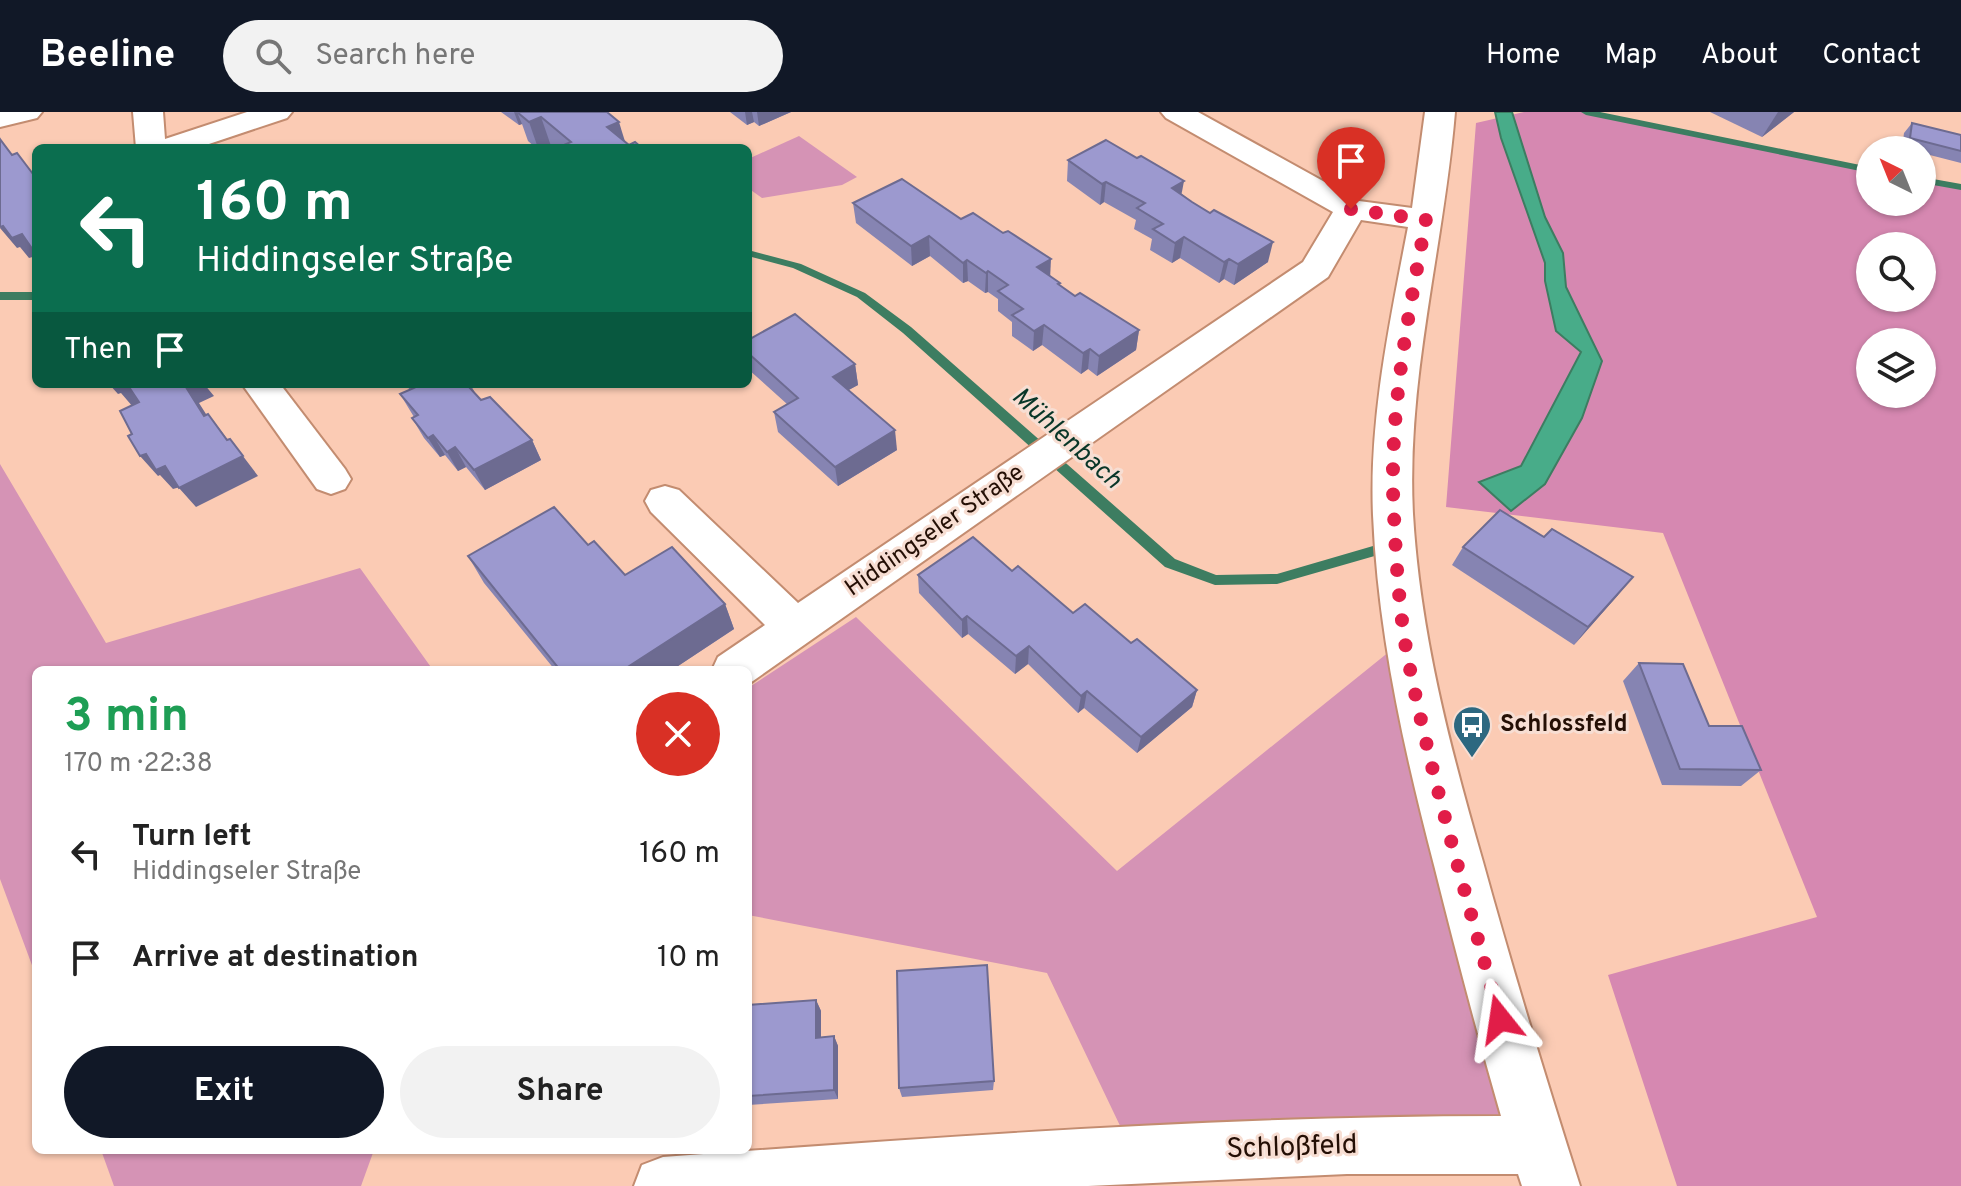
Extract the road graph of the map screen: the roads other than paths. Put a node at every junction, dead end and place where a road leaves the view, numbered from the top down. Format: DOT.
graph roads {
  1 [pos="27,112"];
  2 [pos="148,112"];
  3 [pos="277,112"];
  4 [pos="1176,112"];
  5 [pos="1440,112"];
  6 [pos="0,118"];
  7 [pos="151,144"];
  8 [pos="179,144"];
  9 [pos="1351,209"];
  10 [pos="1426,220"];
  11 [pos="263,388"];
  12 [pos="331,479"];
  13 [pos="665,501"];
  14 [pos="795,628"];
  15 [pos="740,666"];
  16 [pos="1545,1166"];
  17 [pos="1046,1173"];
  18 [pos="663,1186"];
  1 -- 6 [label="street"];
  2 -- 7 [label="street"];
  3 -- 8 [label="street"];
  4 -- 9 [label="street"];
  5 -- 10 [label="street"];
  9 -- 10 [label="street"];
  9 -- 14 [label="street, Hiddingseler Straße"];
  10 -- 16 [label="street"];
  11 -- 12 [label="street"];
  13 -- 14 [label="street"];
  14 -- 15 [label="street, Hiddingseler Straße"];
  16 -- 17 [label="street, Schloßfeld"];
  17 -- 18 [label="street, Schloßfeld"];
}
